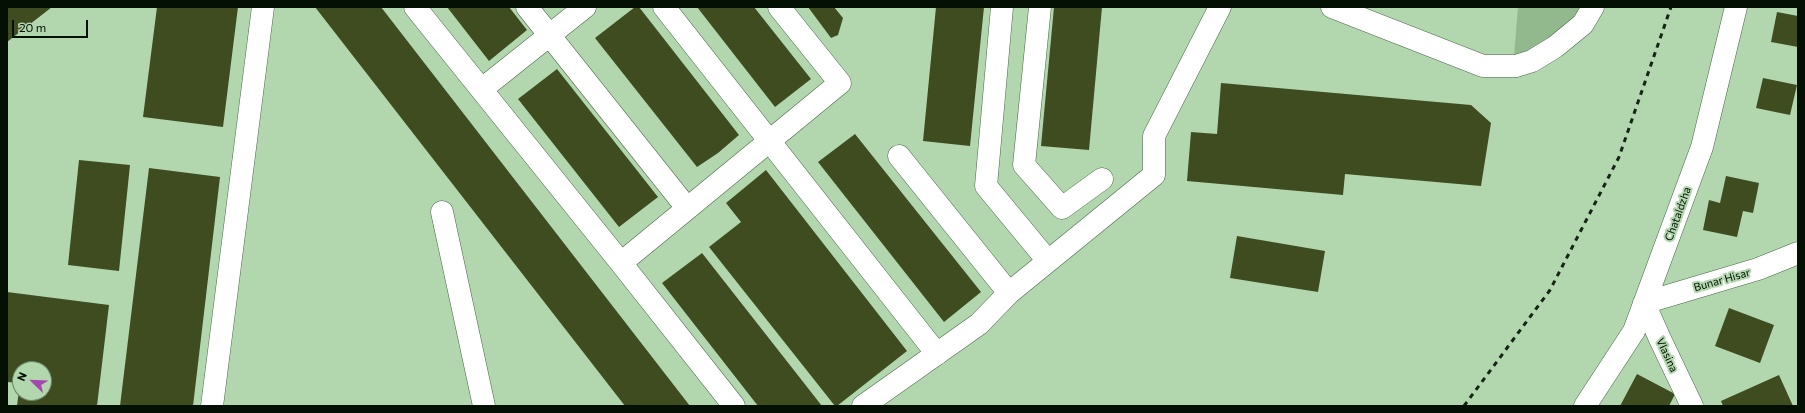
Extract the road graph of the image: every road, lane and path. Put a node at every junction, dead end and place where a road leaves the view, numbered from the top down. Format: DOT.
graph roads {
  1 [pos="263,7"];
  2 [pos="416,7"];
  3 [pos="527,7"];
  4 [pos="585,7"];
  5 [pos="664,7"];
  6 [pos="779,7"];
  7 [pos="1002,7"];
  8 [pos="1040,7"];
  9 [pos="1220,7"];
  10 [pos="1332,7"];
  11 [pos="1593,7"];
  12 [pos="1736,7"];
  13 [pos="550,35"];
  14 [pos="482,89"];
  15 [pos="769,141"];
  16 [pos="899,156"];
  17 [pos="1102,179"];
  18 [pos="687,208"];
  19 [pos="442,212"];
  20 [pos="1798,253"];
  21 [pos="1048,261"];
  22 [pos="621,262"];
  23 [pos="1009,293"];
  24 [pos="1644,303"];
  25 [pos="937,354"];
  26 [pos="212,406"];
  27 [pos="484,406"];
  28 [pos="734,406"];
  29 [pos="863,406"];
  30 [pos="1585,406"];
  31 [pos="1692,406"];
  1 -- 26 [label="street"];
  2 -- 14 [label="street"];
  3 -- 13 [label="street"];
  4 -- 13 [label="street"];
  5 -- 15 [label="street"];
  6 -- 15 [label="street"];
  7 -- 21 [label="street"];
  8 -- 17 [label="street"];
  9 -- 21 [label="street"];
  10 -- 11 [label="street"];
  12 -- 24 [label="street, Chataldzha"];
  13 -- 14 [label="street"];
  13 -- 18 [label="street"];
  14 -- 22 [label="street"];
  15 -- 18 [label="street"];
  15 -- 25 [label="street"];
  16 -- 23 [label="street"];
  18 -- 22 [label="street"];
  19 -- 27 [label="street"];
  20 -- 24 [label="street, Bunar Hisar"];
  21 -- 23 [label="street"];
  22 -- 28 [label="street"];
  23 -- 25 [label="street"];
  24 -- 30 [label="street, Chataldzha"];
  24 -- 31 [label="street, Vlasina"];
  25 -- 29 [label="street"];
}
